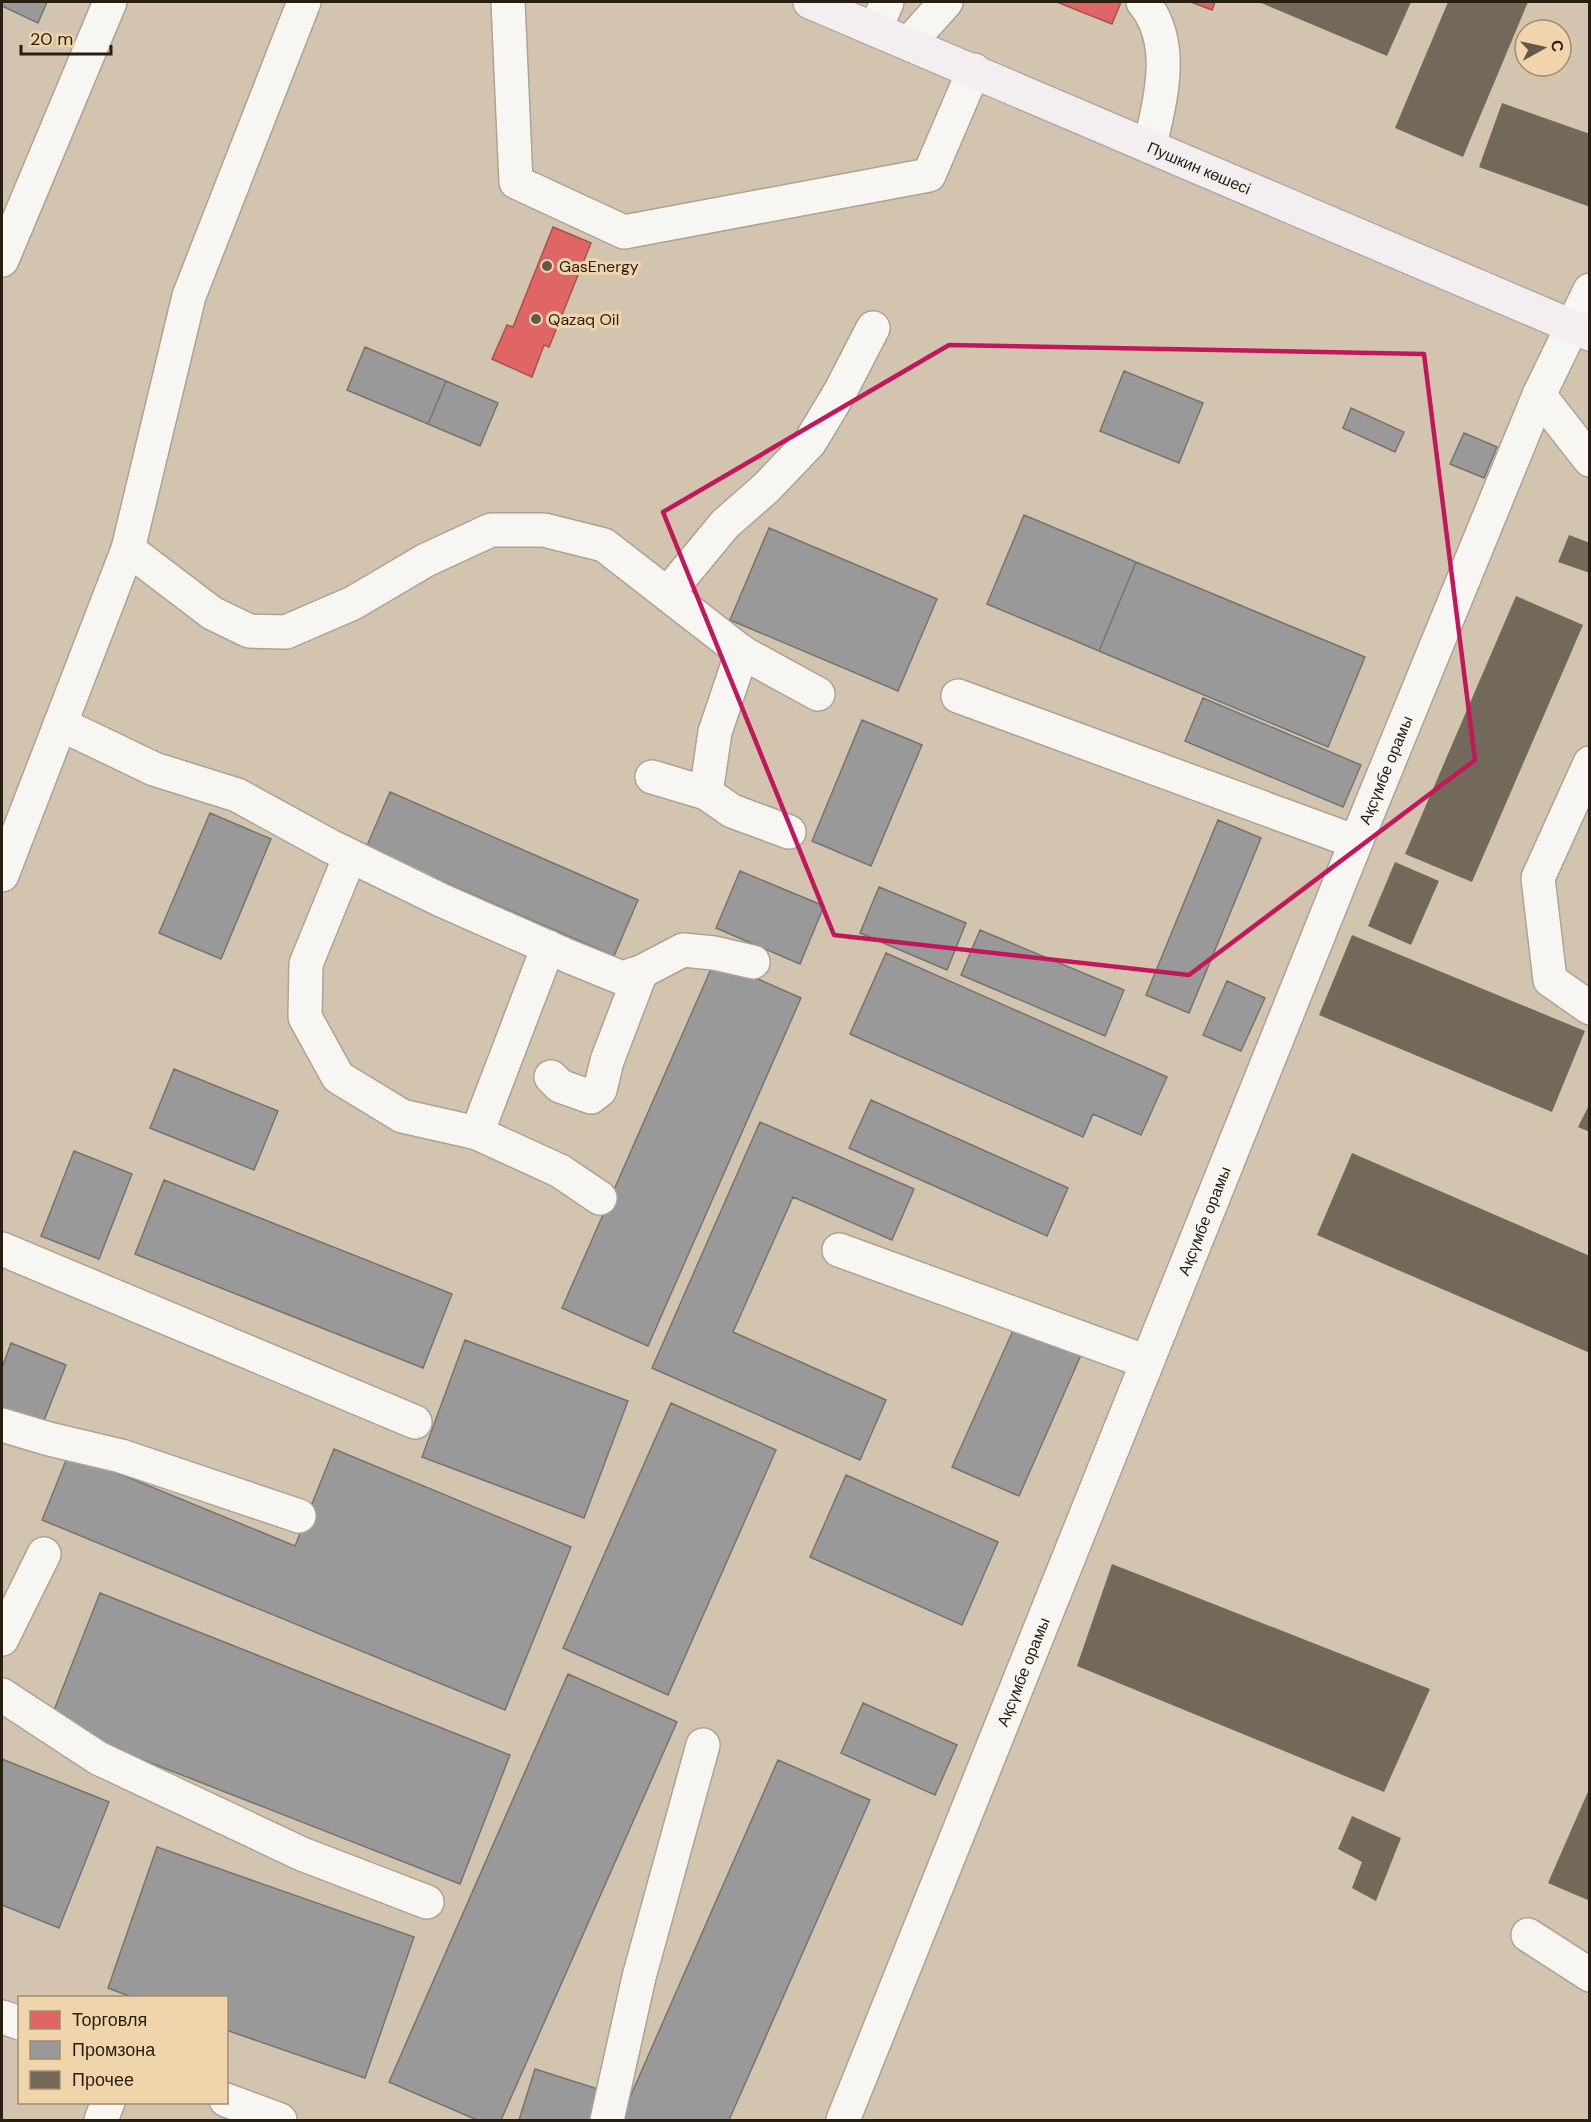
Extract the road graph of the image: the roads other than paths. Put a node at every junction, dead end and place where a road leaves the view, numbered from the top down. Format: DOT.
graph roads {
  1 [pos="110,2"];
  2 [pos="304,2"];
  3 [pos="508,2"];
  4 [pos="810,2"];
  5 [pos="946,2"];
  6 [pos="1143,2"];
  7 [pos="882,15"];
  8 [pos="909,43"];
  9 [pos="974,70"];
  10 [pos="1149,146"];
  11 [pos="2,260"];
  12 [pos="1590,290"];
  13 [pos="873,328"];
  14 [pos="1580,329"];
  15 [pos="1539,395"];
  16 [pos="1590,460"];
  17 [pos="128,549"];
  18 [pos="668,593"];
  19 [pos="742,652"];
  20 [pos="818,694"];
  21 [pos="958,696"];
  22 [pos="60,724"];
  23 [pos="652,777"];
  24 [pos="1585,784"];
  25 [pos="706,793"];
  26 [pos="789,832"];
  27 [pos="1356,842"];
  28 [pos="350,856"];
  29 [pos="2,875"];
  30 [pos="548,947"];
  31 [pos="753,962"];
  32 [pos="641,972"];
  33 [pos="1590,1008"];
  34 [pos="551,1077"];
  35 [pos="477,1133"];
  36 [pos="600,1198"];
  37 [pos="2,1249"];
  38 [pos="839,1250"];
  39 [pos="1147,1362"];
  40 [pos="415,1422"];
  41 [pos="2,1425"];
  42 [pos="299,1516"];
  43 [pos="44,1554"];
  44 [pos="2,1639"];
  45 [pos="2,1695"];
  46 [pos="703,1745"];
  47 [pos="427,1902"];
  48 [pos="1528,1935"];
  49 [pos="1590,1975"];
  50 [pos="2,2017"];
  51 [pos="18,2022"];
  52 [pos="228,2101"];
  53 [pos="108,2104"];
  54 [pos="101,2121"];
  55 [pos="280,2121"];
  56 [pos="607,2121"];
  57 [pos="843,2121"];
  1 -- 11 [label="lane"];
  2 -- 17 [label="lane"];
  3 -- 9 [label="lane"];
  4 -- 7 [label="main road, Пушкин көшесі"];
  5 -- 8 [label="lane"];
  6 -- 10 [label="lane"];
  7 -- 8 [label="main road, Пушкин көшесі"];
  8 -- 9 [label="main road, Пушкин көшесі"];
  9 -- 10 [label="main road, Пушкин көшесі"];
  10 -- 14 [label="main road, Пушкин көшесі"];
  12 -- 14 [label="lane, Ақсүмбе орамы"];
  13 -- 18 [label="lane"];
  14 -- 15 [label="lane, Ақсүмбе орамы"];
  15 -- 16 [label="lane"];
  15 -- 27 [label="lane, Ақсүмбе орамы"];
  17 -- 18 [label="lane"];
  17 -- 22 [label="lane"];
  18 -- 19 [label="lane"];
  19 -- 20 [label="lane"];
  19 -- 25 [label="lane"];
  21 -- 27 [label="lane"];
  22 -- 28 [label="lane"];
  22 -- 29 [label="lane"];
  23 -- 25 [label="lane"];
  24 -- 33 [label="lane"];
  25 -- 26 [label="lane"];
  27 -- 39 [label="lane, Ақсүмбе орамы"];
  28 -- 30 [label="lane"];
  28 -- 35 [label="lane"];
  30 -- 32 [label="lane"];
  30 -- 35 [label="lane"];
  31 -- 32 [label="lane"];
  32 -- 34 [label="lane"];
  35 -- 36 [label="lane"];
  37 -- 40 [label="lane"];
  38 -- 39 [label="lane"];
  39 -- 57 [label="lane, Ақсүмбе орамы"];
  41 -- 42 [label="lane"];
  43 -- 44 [label="lane"];
  45 -- 47 [label="lane"];
  46 -- 56 [label="lane"];
  48 -- 49 [label="lane"];
  50 -- 51 [label="lane"];
  52 -- 55 [label="lane"];
  53 -- 54 [label="lane"];
}
